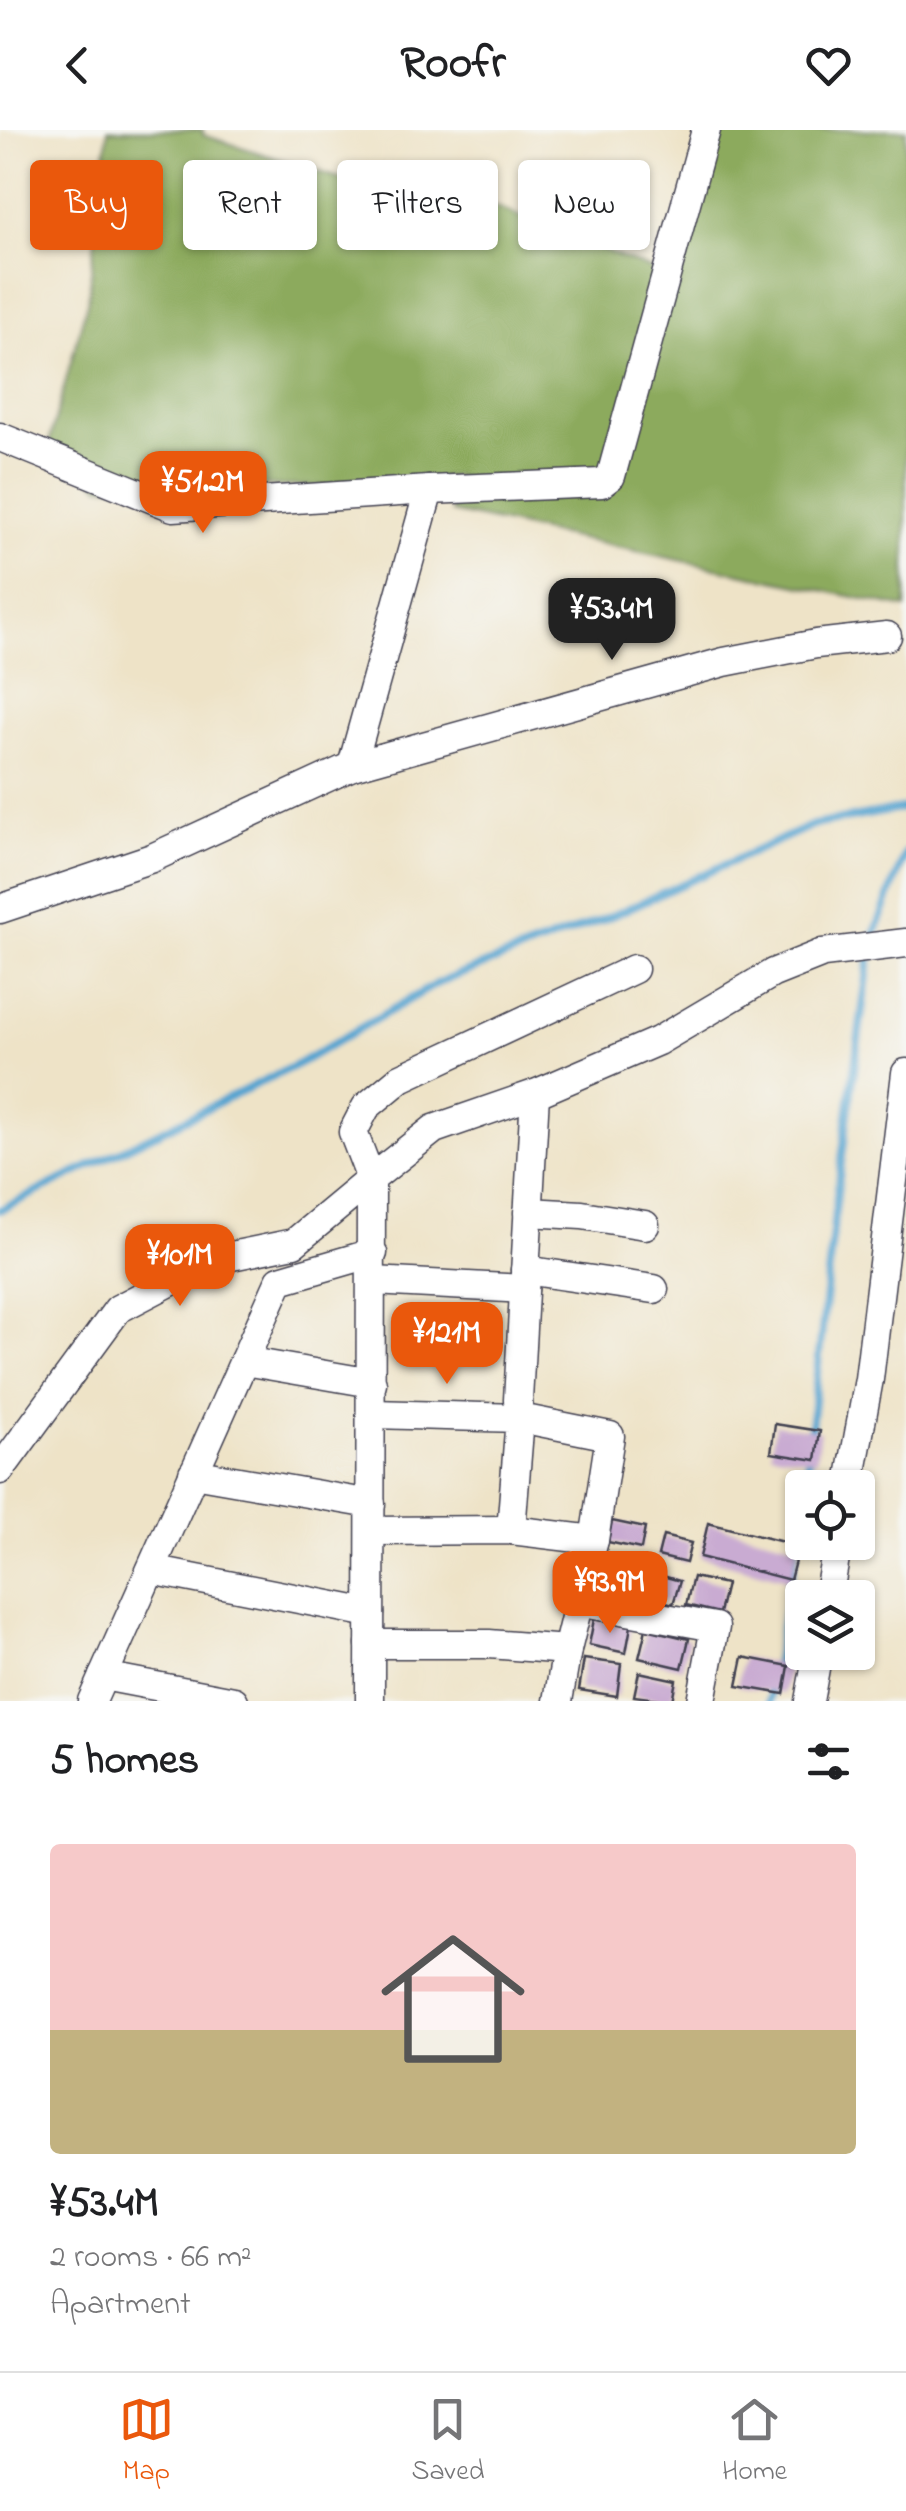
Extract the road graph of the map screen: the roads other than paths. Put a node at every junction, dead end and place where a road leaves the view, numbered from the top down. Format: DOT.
graph roads {
  1 [pos="706,130"];
  2 [pos="0,437"];
  3 [pos="429,490"];
  4 [pos="887,636"];
  5 [pos="352,766"];
  6 [pos="0,910"];
  7 [pos="906,943"];
  8 [pos="634,969"];
  9 [pos="906,1073"];
  10 [pos="535,1094"];
  11 [pos="371,1178"];
  12 [pos="528,1212"];
  13 [pos="645,1226"];
  14 [pos="372,1267"];
  15 [pos="524,1280"];
  16 [pos="654,1289"];
  17 [pos="244,1361"];
  18 [pos="372,1383"];
  19 [pos="372,1414"];
  20 [pos="520,1418"];
  21 [pos="0,1470"];
  22 [pos="852,1470"];
  23 [pos="193,1474"];
  24 [pos="371,1518"];
  25 [pos="511,1530"];
  26 [pos="594,1540"];
  27 [pos="151,1570"];
  28 [pos="578,1602"];
  29 [pos="370,1613"];
  30 [pos="370,1644"];
  31 [pos="567,1650"];
  32 [pos="815,1670"];
  33 [pos="98,1688"];
  34 [pos="234,1701"];
  35 [pos="370,1701"];
  36 [pos="558,1701"];
  37 [pos="701,1701"];
  38 [pos="809,1701"];
  1 -- 3 [label="street"];
  2 -- 3 [label="street"];
  3 -- 5 [label="street"];
  4 -- 5 [label="street"];
  5 -- 6 [label="street"];
  7 -- 10 [label="street"];
  8 -- 11 [label="street"];
  9 -- 22 [label="street"];
  10 -- 11 [label="street"];
  10 -- 12 [label="street"];
  11 -- 14 [label="street"];
  11 -- 21 [label="street"];
  12 -- 13 [label="street"];
  12 -- 15 [label="street"];
  14 -- 15 [label="street"];
  14 -- 17 [label="street"];
  14 -- 18 [label="street"];
  15 -- 16 [label="street"];
  15 -- 20 [label="street"];
  17 -- 18 [label="street"];
  17 -- 23 [label="street"];
  18 -- 19 [label="street"];
  19 -- 20 [label="street"];
  19 -- 24 [label="street"];
  20 -- 25 [label="street"];
  20 -- 26 [label="street"];
  23 -- 24 [label="street"];
  23 -- 27 [label="street"];
  24 -- 25 [label="street"];
  24 -- 29 [label="street"];
  25 -- 26 [label="street"];
  26 -- 28 [label="street"];
  27 -- 29 [label="street"];
  27 -- 33 [label="street"];
  28 -- 31 [label="street"];
  28 -- 37 [label="street"];
  29 -- 30 [label="street"];
  30 -- 31 [label="street"];
  30 -- 35 [label="street"];
  31 -- 36 [label="street"];
  32 -- 38 [label="street"];
  33 -- 34 [label="street"];
}
